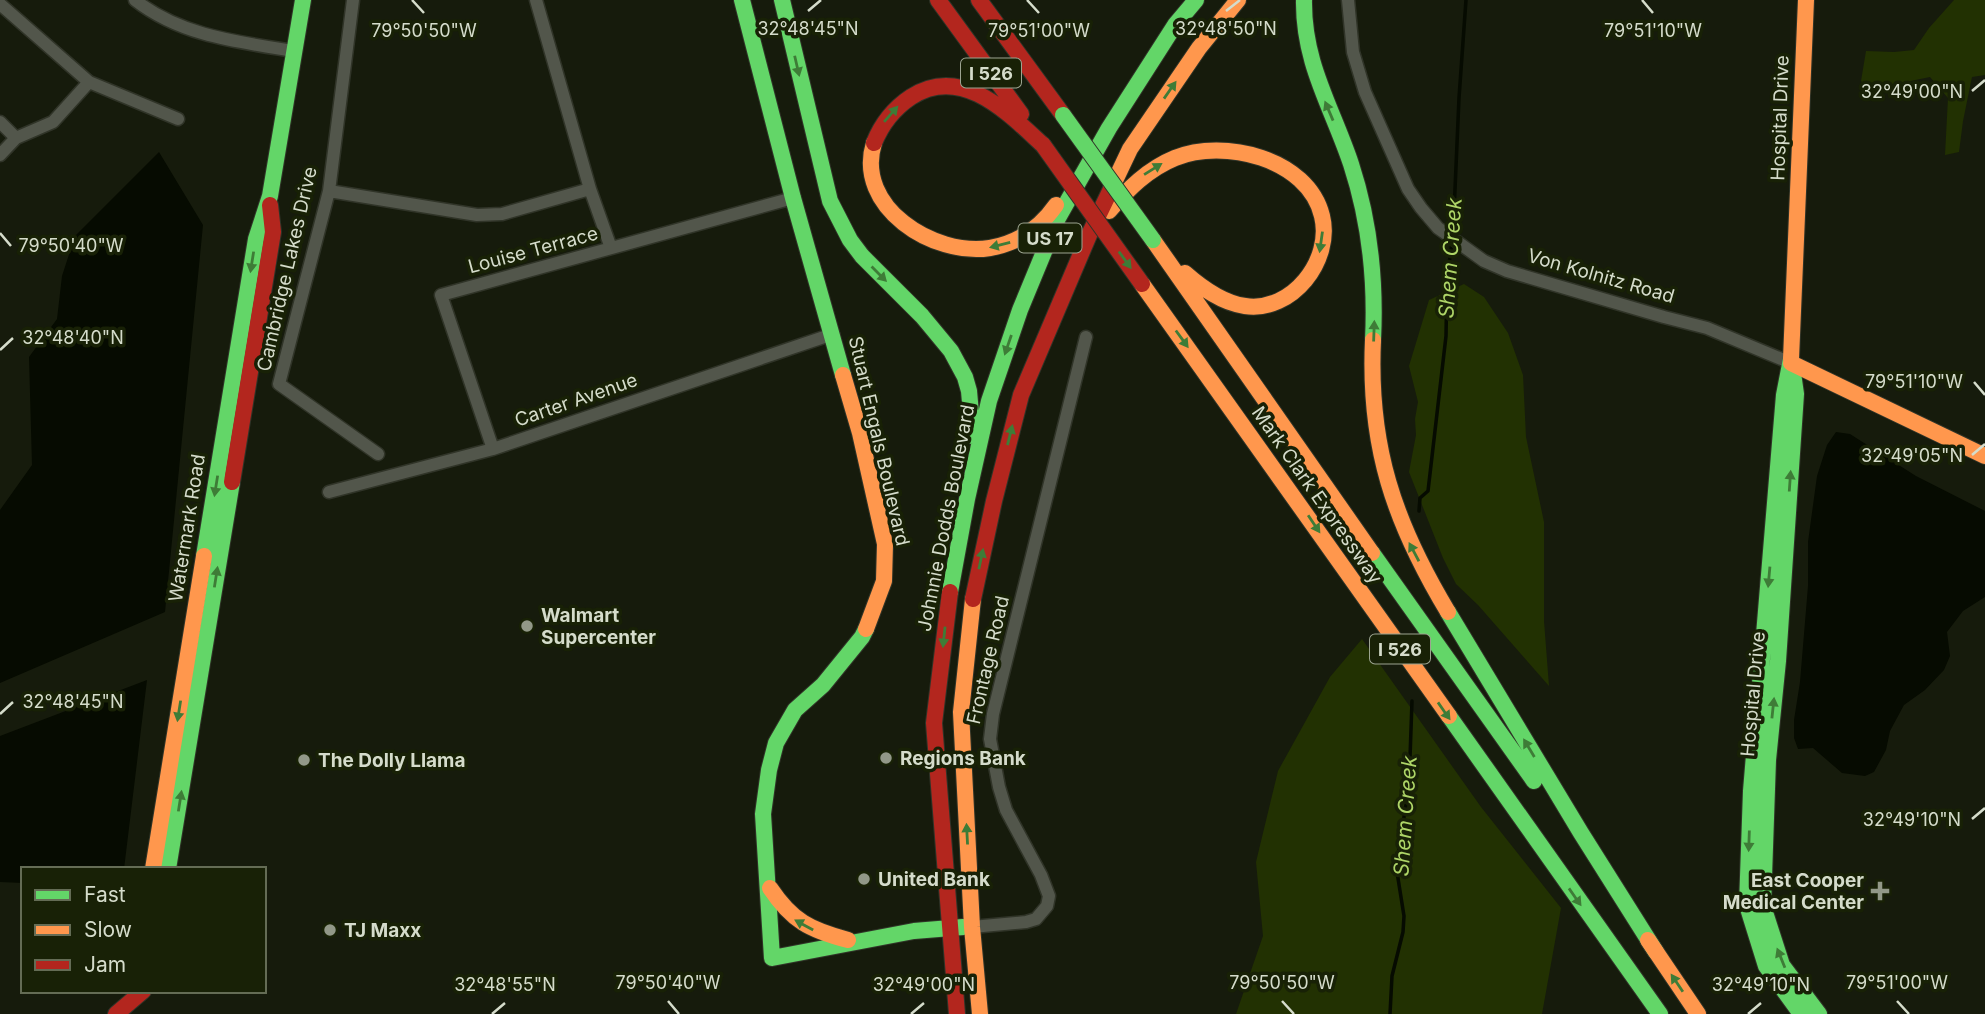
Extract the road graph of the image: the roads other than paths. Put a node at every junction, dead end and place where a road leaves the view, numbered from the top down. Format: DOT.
graph roads {
  1 [pos="135,0"];
  2 [pos="303,0"];
  3 [pos="353,0"];
  4 [pos="536,0"];
  5 [pos="742,0"];
  6 [pos="782,0"];
  7 [pos="938,0"];
  8 [pos="979,0"];
  9 [pos="1196,0"];
  10 [pos="1238,0"];
  11 [pos="1304,0"];
  12 [pos="1348,0"];
  13 [pos="1806,0"];
  14 [pos="0,4"];
  15 [pos="1175,25"];
  16 [pos="294,51"];
  17 [pos="89,82"];
  18 [pos="178,119"];
  19 [pos="0,122"];
  20 [pos="16,138"];
  21 [pos="1043,145"];
  22 [pos="0,155"];
  23 [pos="590,189"];
  24 [pos="329,191"];
  25 [pos="270,196"];
  26 [pos="793,198"];
  27 [pos="1089,235"];
  28 [pos="1153,240"];
  29 [pos="611,248"];
  30 [pos="832,334"];
  31 [pos="1086,337"];
  32 [pos="1791,363"];
  33 [pos="494,449"];
  34 [pos="378,454"];
  35 [pos="1985,456"];
  36 [pos="973,473"];
  37 [pos="329,492"];
  38 [pos="153,867"];
  39 [pos="169,867"];
  40 [pos="768,886"];
  41 [pos="972,927"];
  42 [pos="950,928"];
  43 [pos="855,942"];
  44 [pos="1656,952"];
  45 [pos="124,993"];
  46 [pos="141,993"];
  47 [pos="103,1014"];
  48 [pos="116,1014"];
  49 [pos="957,1014"];
  50 [pos="980,1014"];
  51 [pos="1660,1014"];
  52 [pos="1698,1014"];
  53 [pos="1801,1014"];
  54 [pos="1819,1014"];
  1 -- 16 [label="street"];
  2 -- 16 [label="main road, Watermark Road"];
  3 -- 24 [label="street, Cambridge Lakes Drive"];
  4 -- 23 [label="street"];
  5 -- 26 [label="main road, Stuart Engals Boulevard"];
  6 -- 36 [label="main road, one-way"];
  7 -- 21 [label="main road, Mark Clark Expressway / I 526"];
  8 -- 28 [label="main road, Mark Clark Expressway, bridge"];
  9 -- 15 [label="main road, Johnnie Dodds Boulevard / US 17"];
  27 -- 10 [label="main road, US 17, one-way"];
  44 -- 11 [label="main road, one-way"];
  12 -- 32 [label="street, Von Kolnitz Road"];
  13 -- 32 [label="main road, Hospital Drive"];
  14 -- 17 [label="street"];
  15 -- 21 [label="main road, one-way"];
  15 -- 36 [label="main road, Johnnie Dodds Boulevard / US 17, one-way"];
  16 -- 25 [label="main road, Watermark Road"];
  17 -- 18 [label="street"];
  17 -- 20 [label="street"];
  19 -- 20 [label="street"];
  20 -- 22 [label="street"];
  21 -- 51 [label="main road, Mark Clark Expressway / I 526, one-way, bridge"];
  23 -- 24 [label="street"];
  23 -- 29 [label="street"];
  24 -- 34 [label="street, Cambridge Lakes Drive"];
  25 -- 38 [label="main road, Watermark Road, one-way"];
  39 -- 25 [label="main road, Watermark Road, one-way"];
  26 -- 29 [label="street, Louise Terrace"];
  26 -- 30 [label="main road, Stuart Engals Boulevard"];
  27 -- 28 [label="main road, one-way"];
  41 -- 27 [label="main road, US 17, one-way"];
  28 -- 44 [label="main road, Mark Clark Expressway / I 526"];
  29 -- 33 [label="street, Louise Terrace"];
  30 -- 33 [label="street, Carter Avenue"];
  30 -- 40 [label="main road, Stuart Engals Boulevard"];
  31 -- 41 [label="street, Frontage Road"];
  32 -- 35 [label="main road, Von Kolnitz Road"];
  32 -- 53 [label="main road, Hospital Drive, one-way"];
  54 -- 32 [label="main road, Hospital Drive, one-way"];
  33 -- 37 [label="street, Carter Avenue"];
  36 -- 42 [label="main road, Johnnie Dodds Boulevard / US 17, one-way"];
  43 -- 40 [label="main road, one-way"];
  40 -- 43 [label="main road, Stuart Engals Boulevard"];
  41 -- 42 [label="main road, Stuart Engals Boulevard"];
  41 -- 50 [label="main road, US 17"];
  42 -- 43 [label="main road, Stuart Engals Boulevard"];
  42 -- 49 [label="main road, US 17"];
  52 -- 44 [label="main road, Mark Clark Expressway / I 526, one-way"];
  45 -- 47 [label="main road"];
  46 -- 48 [label="main road"];
}
